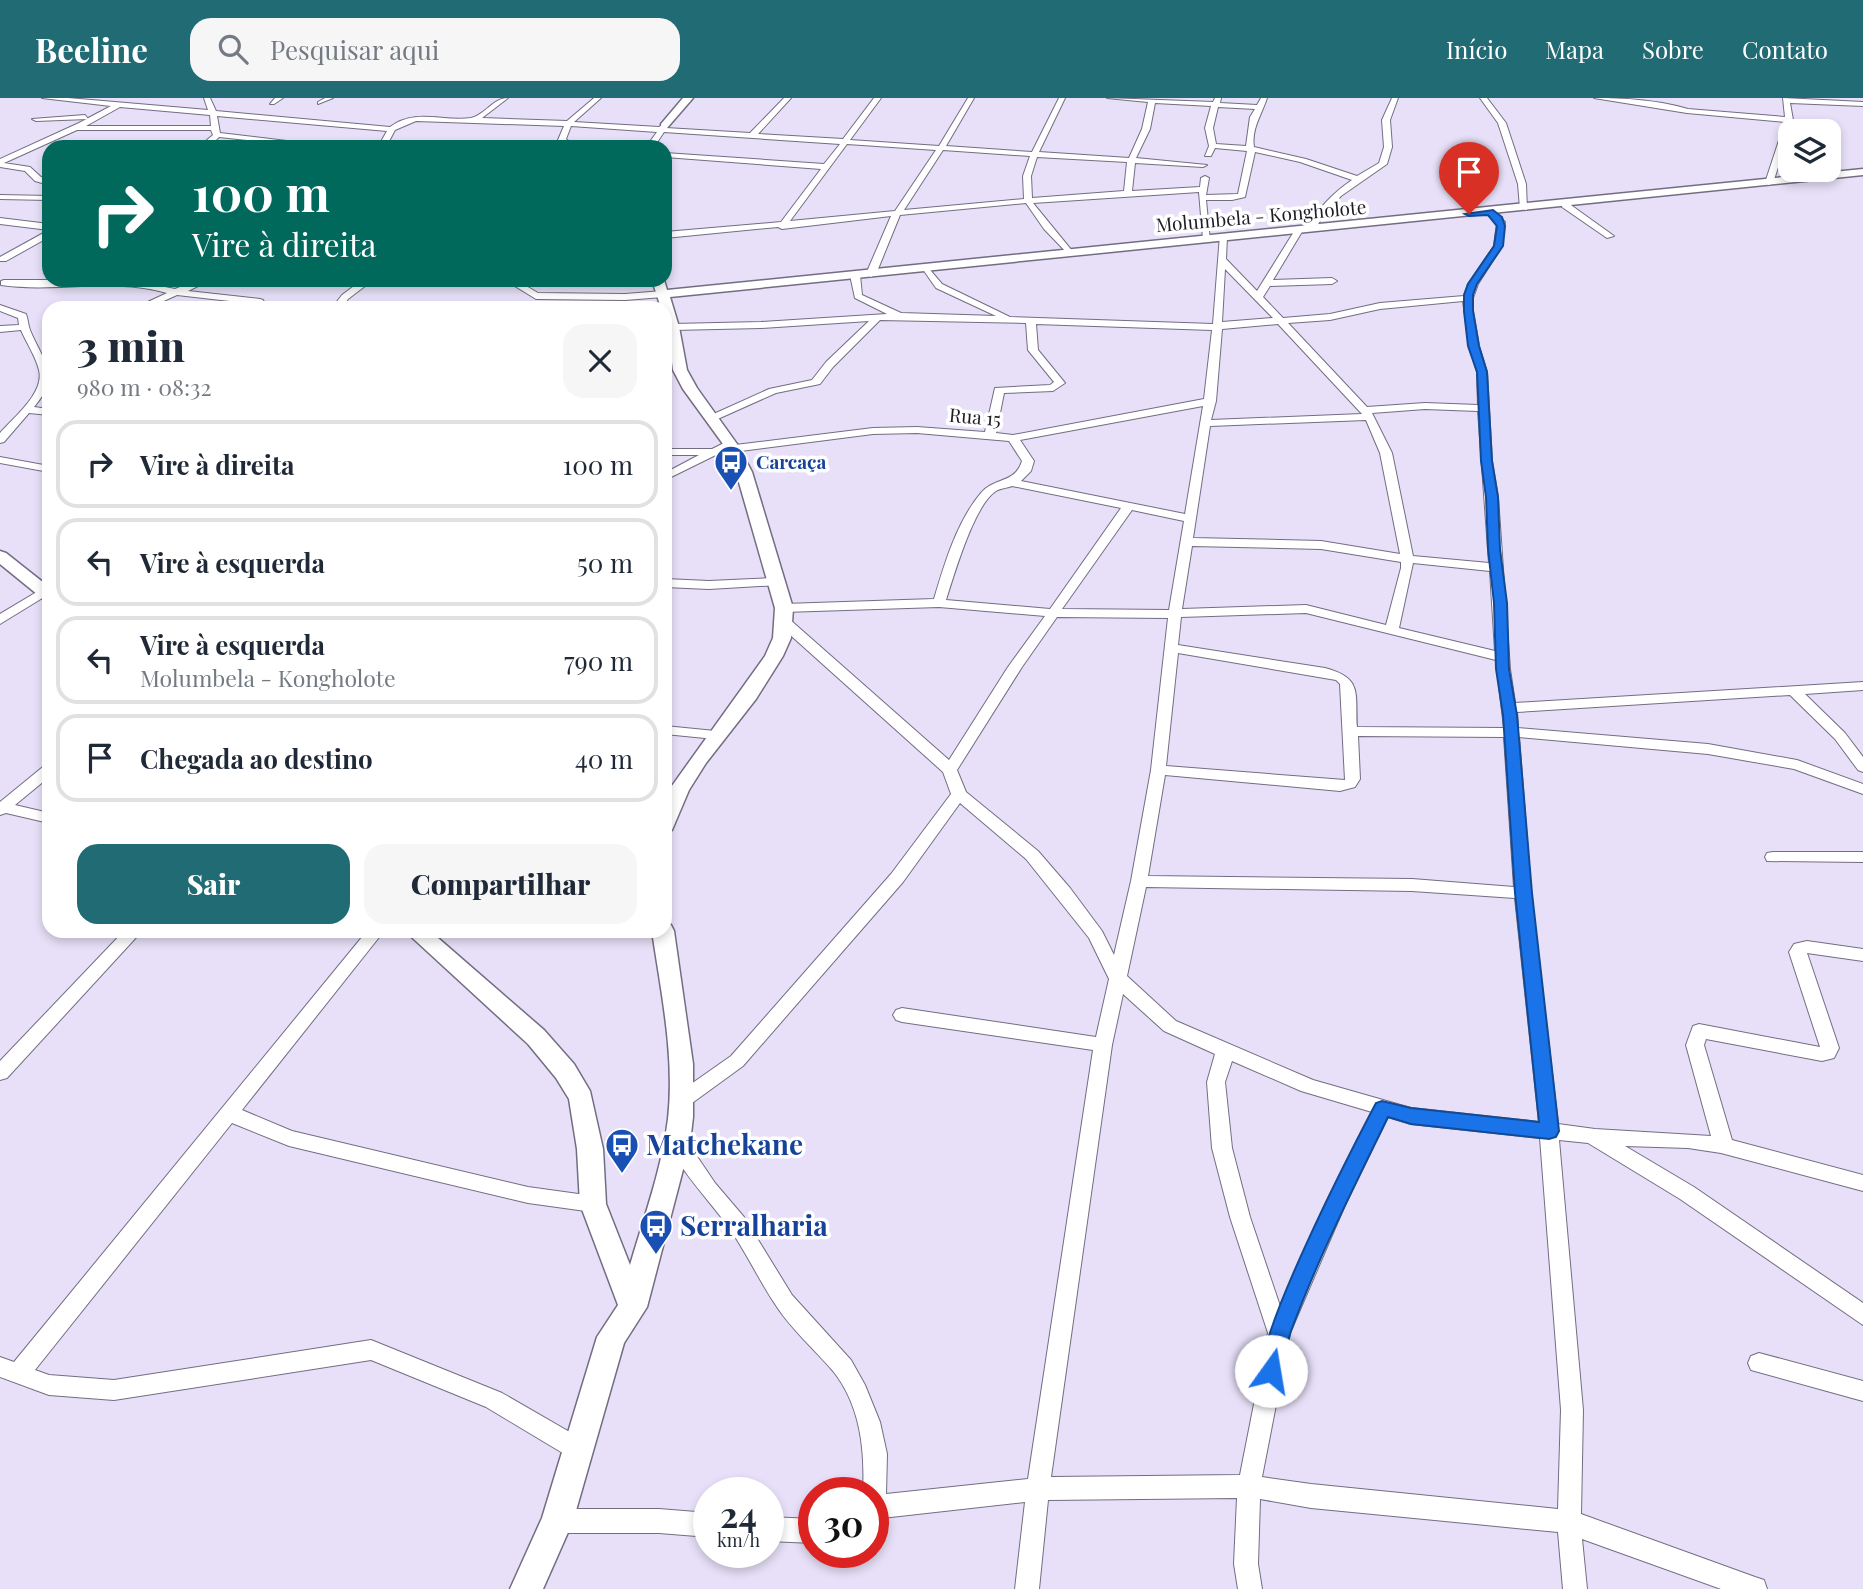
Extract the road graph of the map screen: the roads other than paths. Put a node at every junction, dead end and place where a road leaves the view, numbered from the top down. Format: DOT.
graph roads {
  1 [pos="46,98"];
  2 [pos="207,98"];
  3 [pos="280,98"];
  4 [pos="330,98"];
  5 [pos="505,98"];
  6 [pos="598,98"];
  7 [pos="688,98"];
  8 [pos="788,98"];
  9 [pos="878,98"];
  10 [pos="971,98"];
  11 [pos="1062,98"];
  12 [pos="1110,98"];
  13 [pos="1264,98"];
  14 [pos="1395,98"];
  15 [pos="1483,98"];
  16 [pos="1597,98"];
  17 [pos="63,99"];
  18 [pos="1153,99"];
  19 [pos="1217,101"];
  20 [pos="1787,102"];
  21 [pos="272,103"];
  22 [pos="320,103"];
  23 [pos="1814,104"];
  24 [pos="1863,104"];
  25 [pos="118,105"];
  26 [pos="1259,107"];
  27 [pos="215,114"];
  28 [pos="101,115"];
  29 [pos="483,115"];
  30 [pos="36,119"];
  31 [pos="1778,119"];
  32 [pos="473,121"];
  33 [pos="526,122"];
  34 [pos="569,124"];
  35 [pos="74,128"];
  36 [pos="663,128"];
  37 [pos="391,129"];
  38 [pos="216,131"];
  39 [pos="752,136"];
  40 [pos="49,140"];
  41 [pos="211,140"];
  42 [pos="281,140"];
  43 [pos="386,140"];
  44 [pos="562,140"];
  45 [pos="655,140"];
  46 [pos="846,142"];
  47 [pos="42,143"];
  48 [pos="1213,146"];
  49 [pos="1252,147"];
  50 [pos="941,148"];
  51 [pos="1035,154"];
  52 [pos="1778,155"];
  53 [pos="672,156"];
  54 [pos="1130,161"];
  55 [pos="0,163"];
  56 [pos="1203,165"];
  57 [pos="827,167"];
  58 [pos="1863,172"];
  59 [pos="1357,179"];
  60 [pos="42,180"];
  61 [pos="1769,183"];
  62 [pos="1128,192"];
  63 [pos="1203,193"];
  64 [pos="0,197"];
  65 [pos="42,198"];
  66 [pos="1029,202"];
  67 [pos="1565,205"];
  68 [pos="1524,208"];
  69 [pos="1490,212"];
  70 [pos="896,215"];
  71 [pos="0,221"];
  72 [pos="782,226"];
  73 [pos="42,227"];
  74 [pos="1305,230"];
  75 [pos="672,235"];
  76 [pos="1610,236"];
  77 [pos="1215,238"];
  78 [pos="42,239"];
  79 [pos="1069,252"];
  80 [pos="1223,261"];
  81 [pos="926,268"];
  82 [pos="4,271"];
  83 [pos="871,274"];
  84 [pos="42,275"];
  85 [pos="855,275"];
  86 [pos="1332,281"];
  87 [pos="1269,283"];
  88 [pos="672,286"];
  89 [pos="155,287"];
  90 [pos="186,287"];
  91 [pos="359,287"];
  92 [pos="521,287"];
  93 [pos="660,287"];
  94 [pos="173,292"];
  95 [pos="1259,296"];
  96 [pos="1468,298"];
  97 [pos="154,301"];
  98 [pos="251,301"];
  99 [pos="342,301"];
  100 [pos="0,308"];
  101 [pos="899,316"];
  102 [pos="877,317"];
  103 [pos="672,319"];
  104 [pos="1010,319"];
  105 [pos="1031,319"];
  106 [pos="1280,320"];
  107 [pos="1220,326"];
  108 [pos="24,327"];
  109 [pos="0,329"];
  110 [pos="42,358"];
  111 [pos="672,358"];
  112 [pos="42,385"];
  113 [pos="1211,401"];
  114 [pos="1485,408"];
  115 [pos="42,412"];
  116 [pos="24,413"];
  117 [pos="1367,414"];
  118 [pos="711,419"];
  119 [pos="0,421"];
  120 [pos="1205,423"];
  121 [pos="990,435"];
  122 [pos="1013,438"];
  123 [pos="0,440"];
  124 [pos="732,446"];
  125 [pos="672,452"];
  126 [pos="713,452"];
  127 [pos="0,460"];
  128 [pos="42,468"];
  129 [pos="672,473"];
  130 [pos="1012,483"];
  131 [pos="1129,506"];
  132 [pos="1189,518"];
  133 [pos="1187,542"];
  134 [pos="0,556"];
  135 [pos="1407,559"];
  136 [pos="1497,568"];
  137 [pos="775,582"];
  138 [pos="672,583"];
  139 [pos="42,589"];
  140 [pos="42,596"];
  141 [pos="939,603"];
  142 [pos="1055,613"];
  143 [pos="783,615"];
  144 [pos="1175,615"];
  145 [pos="0,620"];
  146 [pos="1392,629"];
  147 [pos="1171,648"];
  148 [pos="1502,657"];
  149 [pos="1863,686"];
  150 [pos="1794,691"];
  151 [pos="1507,708"];
  152 [pos="672,731"];
  153 [pos="1349,731"];
  154 [pos="1512,734"];
  155 [pos="715,735"];
  156 [pos="1863,767"];
  157 [pos="950,770"];
  158 [pos="1158,770"];
  159 [pos="42,775"];
  160 [pos="1861,786"];
  161 [pos="672,790"];
  162 [pos="959,794"];
  163 [pos="1,808"];
  164 [pos="42,817"];
  165 [pos="1863,857"];
  166 [pos="1773,858"];
  167 [pos="1139,881"];
  168 [pos="1523,893"];
  169 [pos="127,938"];
  170 [pos="370,938"];
  171 [pos="424,938"];
  172 [pos="664,938"];
  173 [pos="1863,955"];
  174 [pos="1116,976"];
  175 [pos="902,1015"];
  176 [pos="1103,1045"];
  177 [pos="1225,1052"];
  178 [pos="0,1073"];
  179 [pos="681,1101"];
  180 [pos="1382,1108"];
  181 [pos="229,1113"];
  182 [pos="1549,1131"];
  183 [pos="1592,1136"];
  184 [pos="677,1143"];
  185 [pos="1724,1146"];
  186 [pos="1863,1184"];
  187 [pos="593,1204"];
  188 [pos="633,1307"];
  189 [pos="1863,1315"];
  190 [pos="1279,1333"];
  191 [pos="1759,1363"];
  192 [pos="9,1371"];
  193 [pos="1863,1391"];
  194 [pos="579,1450"];
  195 [pos="875,1477"];
  196 [pos="1249,1486"];
  197 [pos="1038,1489"];
  198 [pos="889,1504"];
  199 [pos="557,1521"];
  200 [pos="1569,1522"];
  201 [pos="693,1524"];
  202 [pos="526,1589"];
  203 [pos="1027,1589"];
  204 [pos="1250,1589"];
  205 [pos="1575,1589"];
  206 [pos="1755,1589"];
  1 -- 17 [label="street"];
  2 -- 27 [label="street"];
  3 -- 21 [label="street"];
  4 -- 22 [label="street"];
  5 -- 29 [label="street"];
  6 -- 34 [label="street"];
  7 -- 36 [label="street"];
  8 -- 39 [label="street"];
  9 -- 46 [label="street"];
  10 -- 50 [label="street"];
  11 -- 51 [label="street"];
  12 -- 18 [label="street"];
  13 -- 26 [label="street"];
  14 -- 59 [label="street"];
  15 -- 68 [label="street"];
  16 -- 31 [label="street"];
  17 -- 25 [label="street"];
  18 -- 19 [label="street"];
  18 -- 54 [label="street"];
  19 -- 26 [label="street"];
  19 -- 48 [label="street"];
  20 -- 23 [label="street"];
  23 -- 24 [label="street"];
  25 -- 27 [label="street"];
  25 -- 28 [label="street"];
  26 -- 49 [label="street"];
  27 -- 37 [label="street"];
  27 -- 38 [label="street"];
  28 -- 30 [label="street"];
  28 -- 35 [label="street"];
  29 -- 32 [label="street"];
  29 -- 33 [label="street"];
  32 -- 33 [label="street"];
  32 -- 37 [label="street"];
  33 -- 34 [label="street"];
  34 -- 36 [label="street"];
  34 -- 44 [label="street"];
  35 -- 38 [label="street"];
  35 -- 40 [label="street"];
  36 -- 39 [label="street"];
  36 -- 45 [label="street"];
  37 -- 43 [label="street"];
  38 -- 41 [label="street"];
  38 -- 42 [label="street"];
  39 -- 46 [label="street"];
  46 -- 50 [label="street"];
  46 -- 57 [label="street"];
  47 -- 55 [label="street"];
  48 -- 49 [label="street"];
  48 -- 56 [label="street"];
  49 -- 59 [label="street"];
  49 -- 63 [label="street"];
  50 -- 51 [label="street"];
  50 -- 70 [label="street"];
  51 -- 54 [label="street"];
  51 -- 66 [label="street"];
  52 -- 61 [label="street"];
  53 -- 57 [label="street"];
  54 -- 56 [label="street"];
  54 -- 62 [label="street"];
  55 -- 60 [label="street"];
  56 -- 63 [label="street"];
  57 -- 72 [label="street"];
  58 -- 61 [label="street, Molumbela - Kongholote"];
  59 -- 74 [label="street"];
  61 -- 67 [label="street, Molumbela - Kongholote"];
  62 -- 63 [label="street"];
  62 -- 66 [label="street"];
  63 -- 77 [label="street"];
  64 -- 65 [label="street"];
  66 -- 70 [label="street"];
  66 -- 79 [label="street"];
  67 -- 68 [label="street, Molumbela - Kongholote"];
  67 -- 76 [label="street"];
  68 -- 69 [label="street, Molumbela - Kongholote"];
  69 -- 74 [label="street, Molumbela - Kongholote"];
  69 -- 96 [label="street"];
  70 -- 72 [label="street"];
  70 -- 83 [label="street"];
  71 -- 73 [label="street"];
  72 -- 75 [label="street"];
  74 -- 77 [label="street, Molumbela - Kongholote"];
  74 -- 87 [label="street"];
  77 -- 79 [label="street, Molumbela - Kongholote"];
  77 -- 80 [label="street"];
  78 -- 82 [label="street"];
  79 -- 81 [label="street, Molumbela - Kongholote"];
  80 -- 95 [label="street"];
  80 -- 107 [label="street"];
  81 -- 83 [label="street, Molumbela - Kongholote"];
  81 -- 104 [label="street"];
  82 -- 84 [label="street"];
  83 -- 85 [label="street, Molumbela - Kongholote"];
  85 -- 88 [label="street, Molumbela - Kongholote"];
  85 -- 101 [label="street"];
  86 -- 87 [label="street"];
  87 -- 95 [label="street"];
  89 -- 94 [label="street"];
  90 -- 94 [label="street"];
  91 -- 99 [label="street"];
  92 -- 93 [label="street"];
  94 -- 97 [label="street"];
  94 -- 98 [label="street"];
  95 -- 106 [label="street"];
  96 -- 106 [label="street"];
  96 -- 114 [label="street"];
  100 -- 108 [label="street"];
  101 -- 102 [label="street"];
  101 -- 104 [label="street"];
  102 -- 103 [label="street"];
  102 -- 118 [label="street"];
  104 -- 105 [label="street"];
  105 -- 107 [label="street"];
  105 -- 121 [label="street"];
  106 -- 107 [label="street"];
  106 -- 117 [label="street"];
  107 -- 113 [label="street"];
  108 -- 109 [label="street"];
  108 -- 110 [label="street"];
  111 -- 118 [label="street"];
  112 -- 116 [label="street"];
  113 -- 120 [label="street"];
  113 -- 122 [label="street, Rua 15"];
  114 -- 117 [label="street"];
  114 -- 136 [label="street"];
  115 -- 116 [label="street"];
  116 -- 119 [label="street"];
  116 -- 123 [label="street"];
  117 -- 120 [label="street"];
  117 -- 135 [label="street"];
  118 -- 124 [label="street"];
  120 -- 132 [label="street"];
  121 -- 122 [label="street, Rua 15"];
  121 -- 124 [label="street, Rua 15"];
  122 -- 130 [label="street"];
  124 -- 126 [label="street, Rua 15"];
  124 -- 137 [label="street"];
  125 -- 126 [label="street"];
  126 -- 129 [label="street, Rua 15"];
  127 -- 128 [label="street"];
  130 -- 131 [label="street"];
  130 -- 141 [label="street"];
  131 -- 132 [label="street"];
  131 -- 142 [label="street"];
  132 -- 133 [label="street"];
  133 -- 135 [label="street"];
  133 -- 144 [label="street"];
  134 -- 139 [label="street"];
  135 -- 136 [label="street"];
  135 -- 146 [label="street"];
  136 -- 148 [label="street"];
  137 -- 138 [label="street"];
  137 -- 143 [label="street"];
  140 -- 145 [label="street"];
  141 -- 142 [label="street"];
  141 -- 143 [label="street"];
  142 -- 144 [label="street"];
  142 -- 157 [label="street"];
  143 -- 155 [label="street"];
  143 -- 157 [label="street"];
  144 -- 146 [label="street"];
  144 -- 147 [label="street"];
  146 -- 148 [label="street"];
  147 -- 153 [label="street"];
  147 -- 158 [label="street"];
  148 -- 151 [label="street"];
  149 -- 150 [label="street"];
  150 -- 151 [label="street"];
  150 -- 156 [label="street"];
  151 -- 154 [label="street"];
  152 -- 155 [label="street"];
  153 -- 154 [label="street"];
  153 -- 158 [label="street"];
  154 -- 160 [label="street"];
  154 -- 168 [label="street"];
  155 -- 161 [label="street"];
  157 -- 162 [label="street"];
  158 -- 167 [label="street"];
  159 -- 163 [label="street"];
  162 -- 174 [label="street"];
  162 -- 179 [label="street"];
  163 -- 164 [label="street"];
  165 -- 166 [label="street"];
  167 -- 168 [label="street"];
  167 -- 174 [label="street"];
  168 -- 182 [label="street"];
  169 -- 178 [label="street"];
  170 -- 181 [label="street"];
  171 -- 187 [label="street"];
  172 -- 179 [label="street"];
  173 -- 185 [label="street"];
  174 -- 176 [label="street"];
  174 -- 177 [label="street"];
  175 -- 176 [label="street"];
  176 -- 197 [label="street"];
  177 -- 180 [label="street"];
  177 -- 190 [label="street"];
  179 -- 184 [label="street"];
  180 -- 182 [label="street"];
  180 -- 190 [label="street"];
  181 -- 187 [label="street"];
  181 -- 192 [label="street"];
  182 -- 183 [label="street"];
  182 -- 200 [label="street"];
  183 -- 185 [label="street"];
  183 -- 189 [label="street"];
  184 -- 188 [label="street"];
  184 -- 195 [label="street"];
  185 -- 186 [label="street"];
  187 -- 188 [label="street"];
  188 -- 194 [label="street"];
  190 -- 196 [label="street"];
  191 -- 193 [label="street"];
  192 -- 194 [label="street"];
  194 -- 199 [label="street"];
  196 -- 197 [label="street"];
  196 -- 200 [label="street"];
  196 -- 204 [label="street"];
  197 -- 198 [label="street"];
  197 -- 203 [label="street"];
  199 -- 201 [label="street"];
  199 -- 202 [label="street"];
  200 -- 205 [label="street"];
  200 -- 206 [label="street"];
}
